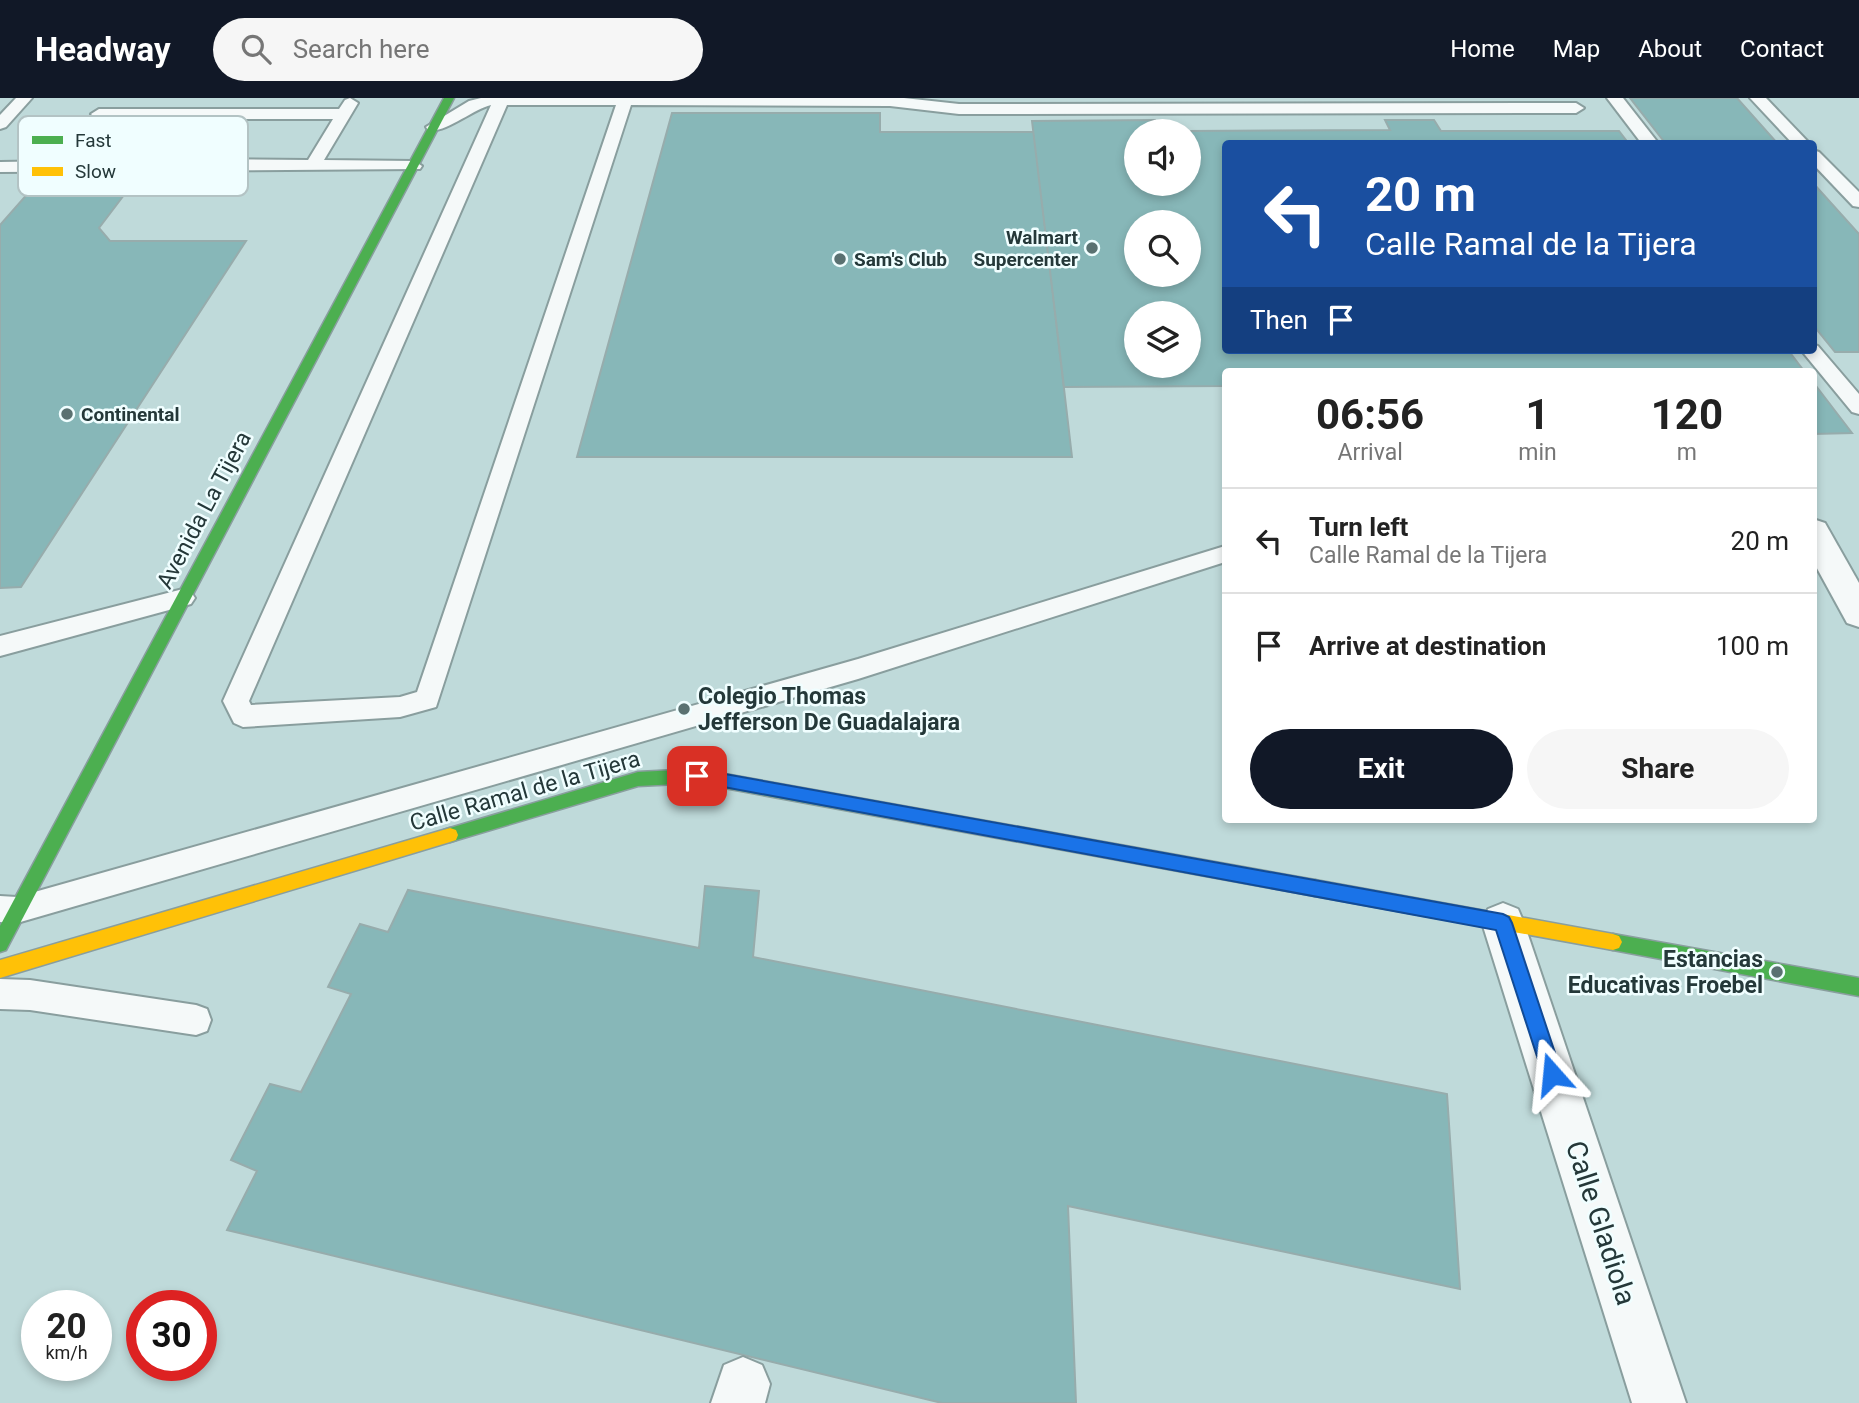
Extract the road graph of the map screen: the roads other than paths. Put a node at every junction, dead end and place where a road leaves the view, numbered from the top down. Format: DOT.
graph roads {
  1 [pos="24,98"];
  2 [pos="182,98"];
  3 [pos="353,98"];
  4 [pos="449,98"];
  5 [pos="1615,98"];
  6 [pos="1758,98"];
  7 [pos="496,99"];
  8 [pos="625,99"];
  9 [pos="1158,102"];
  10 [pos="1315,102"];
  11 [pos="1573,103"];
  12 [pos="99,114"];
  13 [pos="170,114"];
  14 [pos="219,114"];
  15 [pos="344,114"];
  16 [pos="0,124"];
  17 [pos="434,127"];
  18 [pos="1648,140"];
  19 [pos="1798,140"];
  20 [pos="1817,159"];
  21 [pos="248,165"];
  22 [pos="313,166"];
  23 [pos="414,166"];
  24 [pos="0,167"];
  25 [pos="18,167"];
  26 [pos="1859,202"];
  27 [pos="1814,354"];
  28 [pos="1859,407"];
  29 [pos="1817,538"];
  30 [pos="1222,555"];
  31 [pos="183,598"];
  32 [pos="1859,614"];
  33 [pos="0,646"];
  34 [pos="8,910"];
  35 [pos="1503,923"];
  36 [pos="0,944"];
  37 [pos="0,969"];
  38 [pos="1859,987"];
  39 [pos="0,994"];
  40 [pos="195,1020"];
  41 [pos="1659,1403"];
  1 -- 16 [label="lane"];
  2 -- 13 [label="lane"];
  3 -- 15 [label="lane"];
  4 -- 17 [label="street, Avenida La Tijera"];
  5 -- 18 [label="lane"];
  6 -- 19 [label="lane"];
  7 -- 8 [label="lane"];
  7 -- 8 [label="lane"];
  7 -- 17 [label="lane"];
  8 -- 9 [label="lane"];
  9 -- 10 [label="lane"];
  10 -- 11 [label="lane"];
  12 -- 13 [label="lane"];
  13 -- 14 [label="lane"];
  14 -- 15 [label="lane"];
  15 -- 22 [label="lane"];
  17 -- 23 [label="street, Avenida La Tijera"];
  20 -- 26 [label="lane"];
  21 -- 22 [label="lane"];
  22 -- 23 [label="lane"];
  23 -- 31 [label="street, Avenida La Tijera"];
  24 -- 25 [label="lane"];
  27 -- 28 [label="lane"];
  29 -- 32 [label="street"];
  30 -- 34 [label="lane"];
  31 -- 33 [label="lane"];
  31 -- 34 [label="street, Avenida La Tijera"];
  34 -- 36 [label="street, Avenida La Tijera"];
  35 -- 37 [label="street, Calle Ramal de la Tijera"];
  35 -- 38 [label="street, Calle Ramal de la Tijera"];
  35 -- 41 [label="street, Calle Gladiola"];
  39 -- 40 [label="lane"];
}
